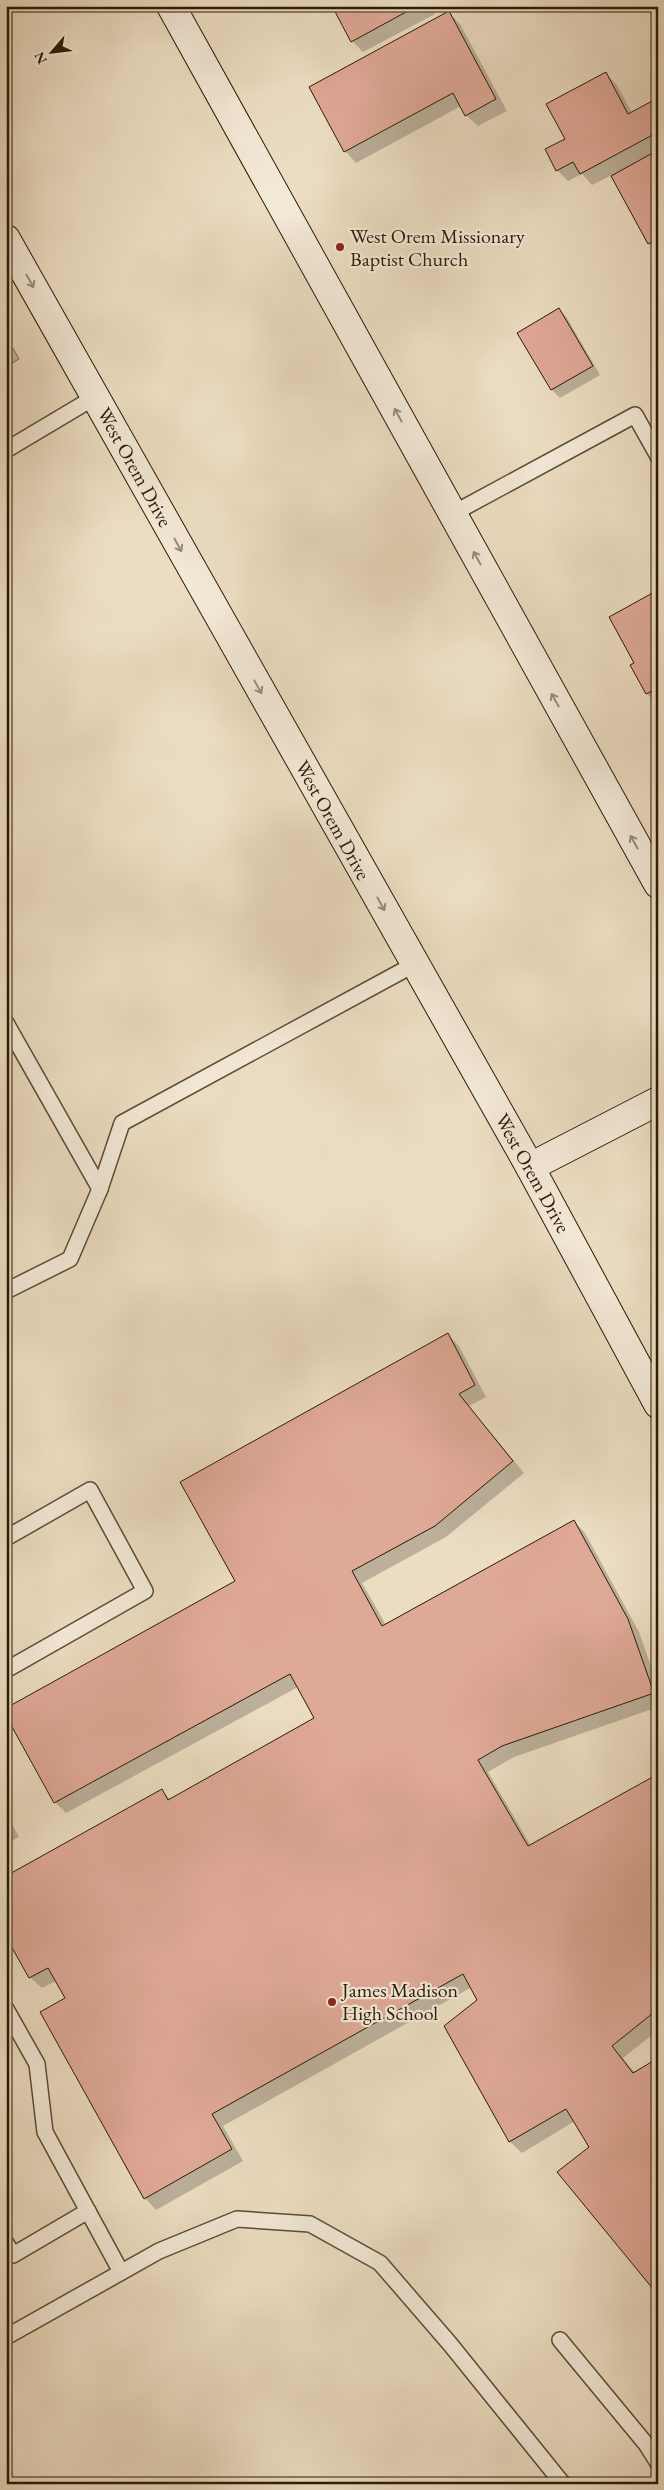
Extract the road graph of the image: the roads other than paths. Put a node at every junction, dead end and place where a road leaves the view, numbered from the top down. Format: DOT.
graph roads {
  1 [pos="171,6"];
  2 [pos="6,239"];
  3 [pos="95,397"];
  4 [pos="6,450"];
  5 [pos="658,456"];
  6 [pos="452,514"];
  7 [pos="658,884"];
  8 [pos="414,964"];
  9 [pos="6,1023"];
  10 [pos="658,1101"];
  11 [pos="530,1167"];
  12 [pos="100,1189"];
  13 [pos="6,1291"];
  14 [pos="658,1404"];
  15 [pos="6,1538"];
  16 [pos="6,1670"];
  17 [pos="6,2009"];
  18 [pos="88,2211"];
  19 [pos="6,2243"];
  20 [pos="121,2272"];
  21 [pos="6,2337"];
  22 [pos="560,2340"];
  23 [pos="658,2463"];
  24 [pos="563,2484"];
  6 -- 1 [label="main road, one-way"];
  2 -- 3 [label="main road, West Orem Drive, one-way"];
  3 -- 4 [label="lane"];
  3 -- 8 [label="main road, West Orem Drive, one-way"];
  5 -- 6 [label="lane"];
  7 -- 6 [label="main road, one-way"];
  8 -- 11 [label="main road, West Orem Drive"];
  8 -- 12 [label="lane"];
  9 -- 12 [label="lane"];
  10 -- 11 [label="main road"];
  11 -- 14 [label="main road, West Orem Drive"];
  12 -- 13 [label="lane"];
  15 -- 16 [label="lane"];
  17 -- 18 [label="lane"];
  18 -- 19 [label="lane"];
  18 -- 20 [label="lane"];
  20 -- 21 [label="lane"];
  20 -- 24 [label="lane"];
  22 -- 23 [label="lane"];
}
